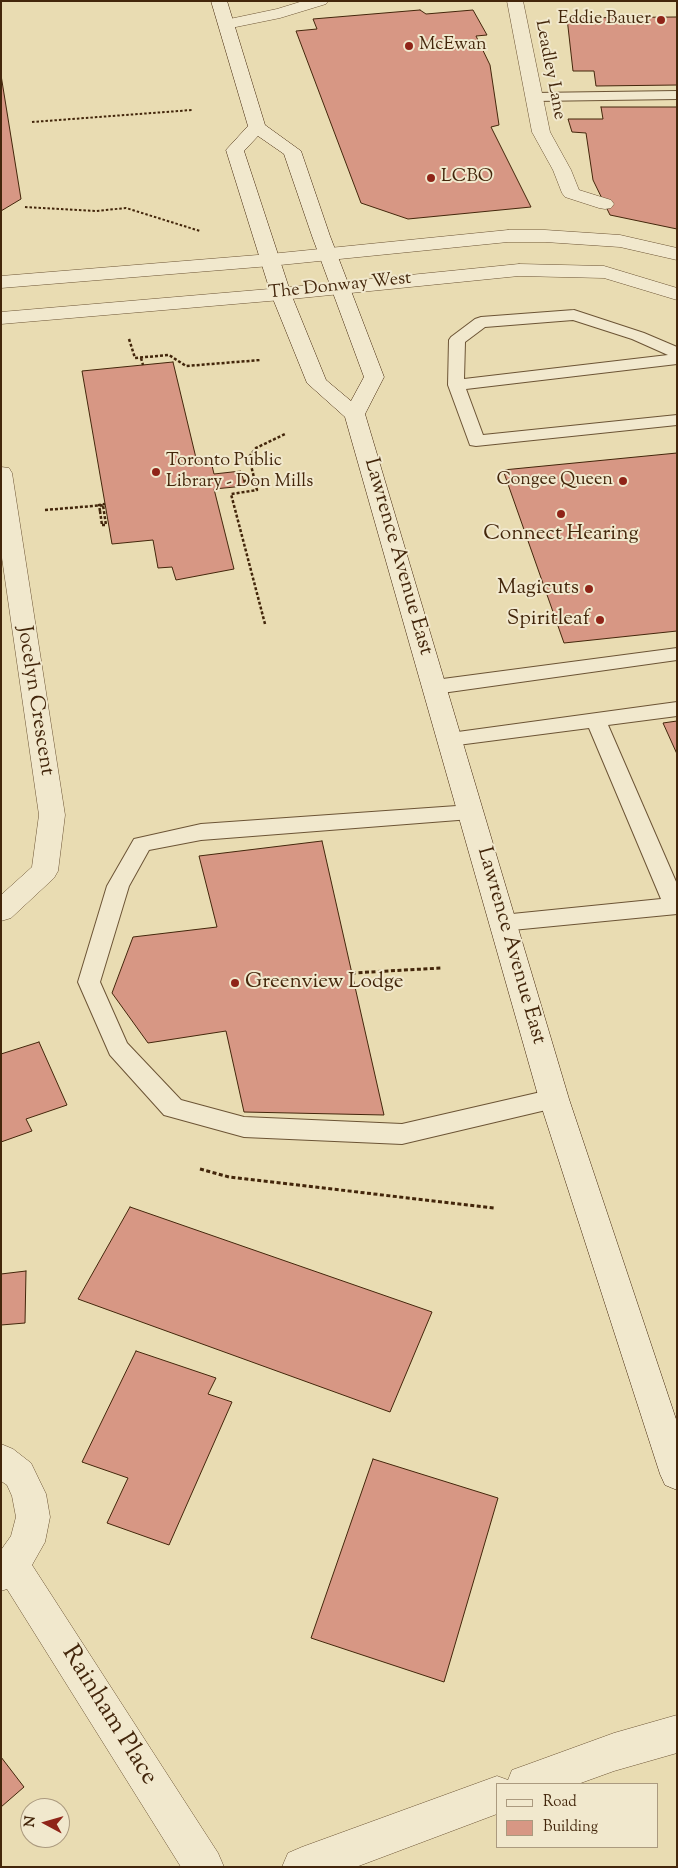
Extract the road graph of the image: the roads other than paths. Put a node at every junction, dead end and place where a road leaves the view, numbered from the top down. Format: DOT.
graph roads {
  1 [pos="219,1"];
  2 [pos="320,1"];
  3 [pos="515,1"];
  4 [pos="226,24"];
  5 [pos="677,95"];
  6 [pos="534,97"];
  7 [pos="257,127"];
  8 [pos="604,204"];
  9 [pos="327,254"];
  10 [pos="677,254"];
  11 [pos="270,260"];
  12 [pos="1,282"];
  13 [pos="341,288"];
  14 [pos="282,294"];
  15 [pos="677,294"];
  16 [pos="1,318"];
  17 [pos="677,354"];
  18 [pos="677,359"];
  19 [pos="456,385"];
  20 [pos="355,414"];
  21 [pos="677,420"];
  22 [pos="1,473"];
  23 [pos="677,654"];
  24 [pos="435,687"];
  25 [pos="677,708"];
  26 [pos="596,720"];
  27 [pos="450,738"];
  28 [pos="471,812"];
  29 [pos="676,906"];
  30 [pos="1,911"];
  31 [pos="502,923"];
  32 [pos="554,1099"];
  33 [pos="1,1460"];
  34 [pos="677,1474"];
  35 [pos="7,1569"];
  36 [pos="677,1734"];
  37 [pos="529,1783"];
  38 [pos="496,1795"];
  39 [pos="204,1867"];
  40 [pos="302,1867"];
  1 -- 4 [label="street"];
  2 -- 4 [label="street"];
  3 -- 6 [label="street, Leadley Lane"];
  4 -- 7 [label="street"];
  5 -- 6 [label="lane"];
  6 -- 8 [label="street, Leadley Lane"];
  7 -- 9 [label="street"];
  7 -- 11 [label="street"];
  9 -- 10 [label="street, The Donway West"];
  9 -- 11 [label="street, The Donway West"];
  9 -- 13 [label="street"];
  11 -- 12 [label="street, The Donway West"];
  11 -- 14 [label="street"];
  13 -- 14 [label="street, The Donway West"];
  13 -- 15 [label="street, The Donway West"];
  13 -- 20 [label="street"];
  14 -- 16 [label="street, The Donway West"];
  14 -- 20 [label="street"];
  17 -- 19 [label="lane"];
  18 -- 19 [label="lane"];
  19 -- 21 [label="lane"];
  20 -- 24 [label="street, Lawrence Avenue East"];
  22 -- 30 [label="street, Jocelyn Crescent"];
  23 -- 24 [label="lane"];
  24 -- 27 [label="street, Lawrence Avenue East"];
  25 -- 26 [label="lane"];
  26 -- 27 [label="lane"];
  26 -- 29 [label="lane"];
  27 -- 28 [label="street, Lawrence Avenue East"];
  28 -- 31 [label="street, Lawrence Avenue East"];
  28 -- 32 [label="lane"];
  29 -- 31 [label="lane"];
  31 -- 32 [label="street, Lawrence Avenue East"];
  32 -- 34 [label="street, Lawrence Avenue East"];
  33 -- 35 [label="street, Rainham Place"];
  35 -- 39 [label="street, Rainham Place"];
  36 -- 37 [label="street"];
  38 -- 40 [label="street"];
}
